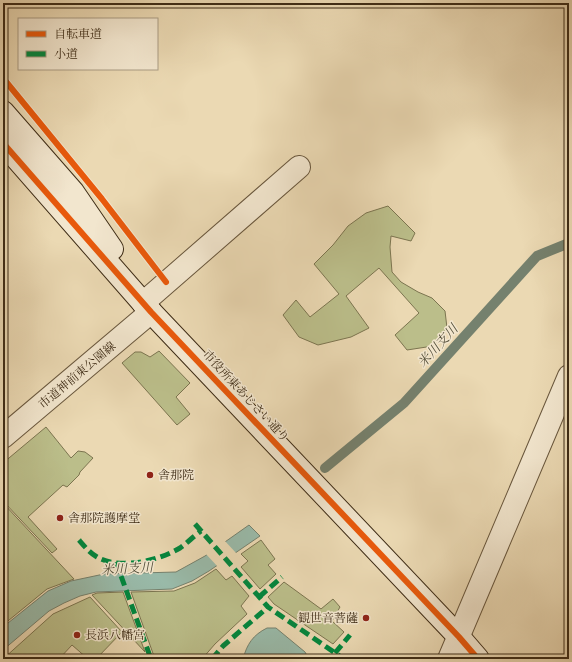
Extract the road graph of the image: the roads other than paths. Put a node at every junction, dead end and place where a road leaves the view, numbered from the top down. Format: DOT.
graph roads {
  1 [pos="3,112"];
  2 [pos="3,143"];
  3 [pos="298,167"];
  4 [pos="147,308"];
  5 [pos="569,376"];
  6 [pos="3,437"];
  7 [pos="459,637"];
  8 [pos="449,659"];
  9 [pos="478,659"];
  1 -- 4 [label="street"];
  2 -- 4 [label="street, 市役所東あじさい通り"];
  3 -- 4 [label="street, 市道神前東公園線"];
  4 -- 6 [label="street, 市道神前東公園線"];
  4 -- 7 [label="street, 市役所東あじさい通り"];
  5 -- 7 [label="street"];
  7 -- 8 [label="street"];
  7 -- 9 [label="street, 市役所東あじさい通り"];
}
